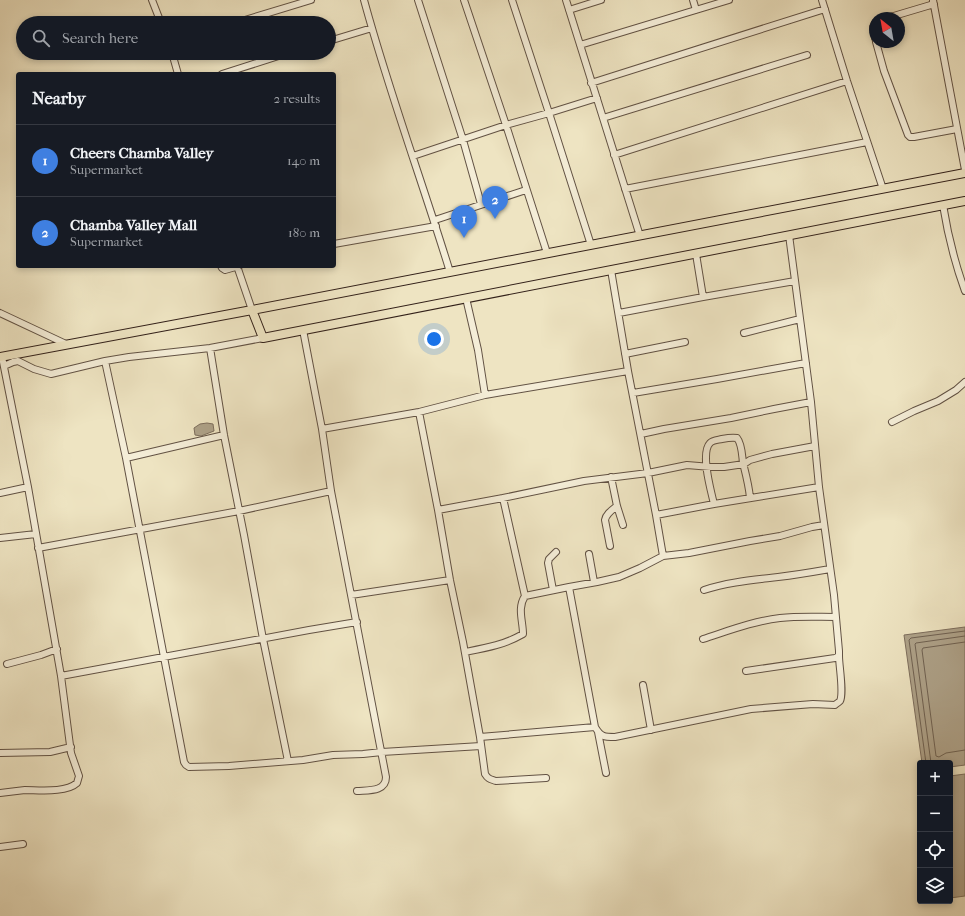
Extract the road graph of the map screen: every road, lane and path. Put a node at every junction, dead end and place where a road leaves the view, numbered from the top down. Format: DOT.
graph roads {
  1 [pos="154,0"];
  2 [pos="311,0"];
  3 [pos="364,0"];
  4 [pos="418,0"];
  5 [pos="464,0"];
  6 [pos="512,0"];
  7 [pos="566,0"];
  8 [pos="601,0"];
  9 [pos="693,0"];
  10 [pos="729,0"];
  11 [pos="822,0"];
  12 [pos="934,1"];
  13 [pos="825,9"];
  14 [pos="569,10"];
  15 [pos="696,10"];
  16 [pos="904,12"];
  17 [pos="159,16"];
  18 [pos="266,16"];
  19 [pos="372,28"];
  20 [pos="336,39"];
  21 [pos="580,45"];
  22 [pos="878,48"];
  23 [pos="807,55"];
  24 [pos="174,60"];
  25 [pos="256,60"];
  26 [pos="177,72"];
  27 [pos="227,72"];
  28 [pos="847,81"];
  29 [pos="592,83"];
  30 [pos="596,98"];
  31 [pos="550,113"];
  32 [pos="603,118"];
  33 [pos="506,125"];
  34 [pos="957,129"];
  35 [pos="463,140"];
  36 [pos="867,142"];
  37 [pos="614,155"];
  38 [pos="413,156"];
  39 [pos="965,170"];
  40 [pos="965,173"];
  41 [pos="625,189"];
  42 [pos="883,189"];
  43 [pos="526,190"];
  44 [pos="965,201"];
  45 [pos="481,204"];
  46 [pos="943,205"];
  47 [pos="436,223"];
  48 [pos="789,235"];
  49 [pos="640,236"];
  50 [pos="336,244"];
  51 [pos="591,245"];
  52 [pos="546,254"];
  53 [pos="696,254"];
  54 [pos="222,268"];
  55 [pos="232,268"];
  56 [pos="239,268"];
  57 [pos="611,270"];
  58 [pos="450,272"];
  59 [pos="795,281"];
  60 [pos="965,291"];
  61 [pos="703,296"];
  62 [pos="466,298"];
  63 [pos="252,310"];
  64 [pos="0,313"];
  65 [pos="619,313"];
  66 [pos="800,319"];
  67 [pos="304,330"];
  68 [pos="744,333"];
  69 [pos="262,338"];
  70 [pos="686,342"];
  71 [pos="66,344"];
  72 [pos="210,348"];
  73 [pos="625,354"];
  74 [pos="1,357"];
  75 [pos="105,361"];
  76 [pos="806,362"];
  77 [pos="4,366"];
  78 [pos="628,371"];
  79 [pos="965,382"];
  80 [pos="633,393"];
  81 [pos="485,395"];
  82 [pos="811,402"];
  83 [pos="419,412"];
  84 [pos="892,422"];
  85 [pos="322,429"];
  86 [pos="641,434"];
  87 [pos="224,435"];
  88 [pos="815,446"];
  89 [pos="126,458"];
  90 [pos="744,464"];
  91 [pos="706,467"];
  92 [pos="648,473"];
  93 [pos="611,477"];
  94 [pos="28,487"];
  95 [pos="819,487"];
  96 [pos="331,491"];
  97 [pos="0,493"];
  98 [pos="503,498"];
  99 [pos="750,498"];
  100 [pos="714,504"];
  101 [pos="617,506"];
  102 [pos="438,510"];
  103 [pos="239,511"];
  104 [pos="656,515"];
  105 [pos="623,525"];
  106 [pos="824,525"];
  107 [pos="140,529"];
  108 [pos="36,534"];
  109 [pos="0,538"];
  110 [pos="610,546"];
  111 [pos="38,548"];
  112 [pos="556,552"];
  113 [pos="589,554"];
  114 [pos="663,556"];
  115 [pos="830,570"];
  116 [pos="450,580"];
  117 [pos="594,582"];
  118 [pos="569,587"];
  119 [pos="553,590"];
  120 [pos="704,590"];
  121 [pos="352,595"];
  122 [pos="525,596"];
  123 [pos="836,617"];
  124 [pos="357,622"];
  125 [pos="263,639"];
  126 [pos="703,639"];
  127 [pos="56,649"];
  128 [pos="465,652"];
  129 [pos="838,656"];
  130 [pos="164,657"];
  131 [pos="7,664"];
  132 [pos="746,671"];
  133 [pos="61,676"];
  134 [pos="643,685"];
  135 [pos="596,729"];
  136 [pos="651,730"];
  137 [pos="480,737"];
  138 [pos="481,746"];
  139 [pos="71,747"];
  140 [pos="382,752"];
  141 [pos="0,753"];
  142 [pos="288,761"];
  143 [pos="606,773"];
  144 [pos="546,778"];
  145 [pos="357,791"];
  146 [pos="0,793"];
  147 [pos="22,844"];
  148 [pos="0,847"];
  1 -- 17 [label="street"];
  2 -- 18 [label="street"];
  3 -- 19 [label="street"];
  4 -- 35 [label="street"];
  5 -- 33 [label="street"];
  6 -- 31 [label="street"];
  7 -- 14 [label="street"];
  8 -- 14 [label="street"];
  9 -- 15 [label="street"];
  10 -- 15 [label="street"];
  11 -- 13 [label="street"];
  12 -- 16 [label="street"];
  12 -- 34 [label="street"];
  13 -- 28 [label="street"];
  13 -- 29 [label="street"];
  14 -- 21 [label="street"];
  15 -- 21 [label="street"];
  19 -- 20 [label="street"];
  19 -- 38 [label="street"];
  21 -- 29 [label="street"];
  22 -- 34 [label="street"];
  23 -- 32 [label="street"];
  24 -- 26 [label="street"];
  25 -- 27 [label="street"];
  28 -- 36 [label="street"];
  28 -- 37 [label="street"];
  29 -- 30 [label="street"];
  30 -- 31 [label="street"];
  30 -- 32 [label="street"];
  31 -- 33 [label="street"];
  31 -- 51 [label="street"];
  32 -- 37 [label="street"];
  33 -- 35 [label="street"];
  33 -- 43 [label="street"];
  34 -- 39 [label="street"];
  35 -- 38 [label="street"];
  35 -- 45 [label="street"];
  36 -- 41 [label="street"];
  36 -- 42 [label="street"];
  37 -- 41 [label="street"];
  38 -- 47 [label="street"];
  40 -- 42 [label="main road"];
  41 -- 49 [label="street"];
  42 -- 49 [label="main road"];
  43 -- 45 [label="street"];
  43 -- 52 [label="street"];
  44 -- 46 [label="main road"];
  45 -- 47 [label="street"];
  46 -- 48 [label="main road"];
  46 -- 60 [label="street"];
  47 -- 50 [label="street"];
  47 -- 58 [label="street"];
  48 -- 53 [label="main road"];
  48 -- 59 [label="street"];
  49 -- 51 [label="main road"];
  51 -- 52 [label="main road"];
  52 -- 58 [label="main road"];
  53 -- 57 [label="main road"];
  53 -- 61 [label="street"];
  54 -- 55 [label="street"];
  56 -- 63 [label="street"];
  57 -- 62 [label="main road"];
  57 -- 65 [label="street"];
  58 -- 63 [label="main road"];
  59 -- 61 [label="street"];
  59 -- 66 [label="street"];
  61 -- 65 [label="street"];
  62 -- 67 [label="main road"];
  62 -- 81 [label="street"];
  63 -- 69 [label="main road"];
  63 -- 71 [label="main road"];
  64 -- 71 [label="street"];
  65 -- 73 [label="street"];
  66 -- 68 [label="street"];
  66 -- 76 [label="street"];
  67 -- 69 [label="main road"];
  67 -- 85 [label="street"];
  69 -- 72 [label="street"];
  70 -- 73 [label="street"];
  71 -- 74 [label="main road"];
  72 -- 75 [label="street"];
  72 -- 87 [label="street"];
  73 -- 78 [label="street"];
  74 -- 77 [label="street"];
  75 -- 77 [label="street"];
  75 -- 89 [label="street"];
  76 -- 80 [label="street"];
  76 -- 82 [label="street"];
  77 -- 94 [label="street"];
  78 -- 80 [label="street"];
  78 -- 81 [label="street"];
  79 -- 84 [label="street"];
  80 -- 86 [label="street"];
  81 -- 83 [label="street"];
  82 -- 86 [label="street"];
  82 -- 88 [label="street"];
  83 -- 85 [label="street"];
  83 -- 102 [label="street"];
  85 -- 96 [label="street"];
  86 -- 92 [label="street"];
  87 -- 89 [label="street"];
  87 -- 103 [label="street"];
  88 -- 90 [label="street"];
  88 -- 95 [label="street"];
  89 -- 107 [label="street"];
  90 -- 91 [label="street"];
  90 -- 91 [label="street"];
  90 -- 99 [label="street"];
  91 -- 92 [label="street"];
  91 -- 100 [label="street"];
  92 -- 93 [label="street"];
  92 -- 104 [label="street"];
  93 -- 98 [label="street"];
  93 -- 101 [label="street"];
  94 -- 97 [label="street"];
  94 -- 108 [label="street"];
  95 -- 99 [label="street"];
  95 -- 106 [label="street"];
  96 -- 103 [label="street"];
  96 -- 121 [label="street"];
  98 -- 102 [label="street"];
  98 -- 122 [label="street"];
  99 -- 100 [label="street"];
  100 -- 104 [label="street"];
  101 -- 105 [label="street"];
  101 -- 110 [label="street"];
  102 -- 116 [label="street"];
  103 -- 107 [label="street"];
  103 -- 125 [label="street"];
  104 -- 114 [label="street"];
  106 -- 114 [label="street"];
  106 -- 115 [label="street"];
  107 -- 111 [label="street"];
  107 -- 130 [label="street"];
  108 -- 109 [label="street"];
  108 -- 111 [label="street"];
  111 -- 127 [label="street"];
  112 -- 119 [label="street"];
  113 -- 117 [label="street"];
  114 -- 117 [label="street"];
  115 -- 120 [label="street"];
  115 -- 123 [label="street"];
  116 -- 121 [label="street"];
  116 -- 128 [label="street"];
  117 -- 118 [label="street"];
  118 -- 119 [label="street"];
  118 -- 135 [label="street"];
  119 -- 122 [label="street"];
  121 -- 124 [label="street"];
  122 -- 128 [label="street"];
  123 -- 126 [label="street"];
  123 -- 129 [label="street"];
  124 -- 125 [label="street"];
  124 -- 140 [label="street"];
  125 -- 130 [label="street"];
  125 -- 142 [label="street"];
  127 -- 131 [label="street"];
  127 -- 133 [label="street"];
  128 -- 137 [label="street"];
  129 -- 132 [label="street"];
  129 -- 136 [label="street"];
  130 -- 133 [label="street"];
  130 -- 142 [label="street"];
  133 -- 139 [label="street"];
  134 -- 136 [label="street"];
  135 -- 136 [label="street"];
  135 -- 137 [label="street"];
  135 -- 143 [label="street"];
  137 -- 138 [label="street"];
  138 -- 140 [label="street"];
  138 -- 144 [label="street"];
  139 -- 141 [label="street"];
  139 -- 146 [label="street"];
  140 -- 142 [label="street"];
  140 -- 145 [label="street"];
  147 -- 148 [label="street"];
}
